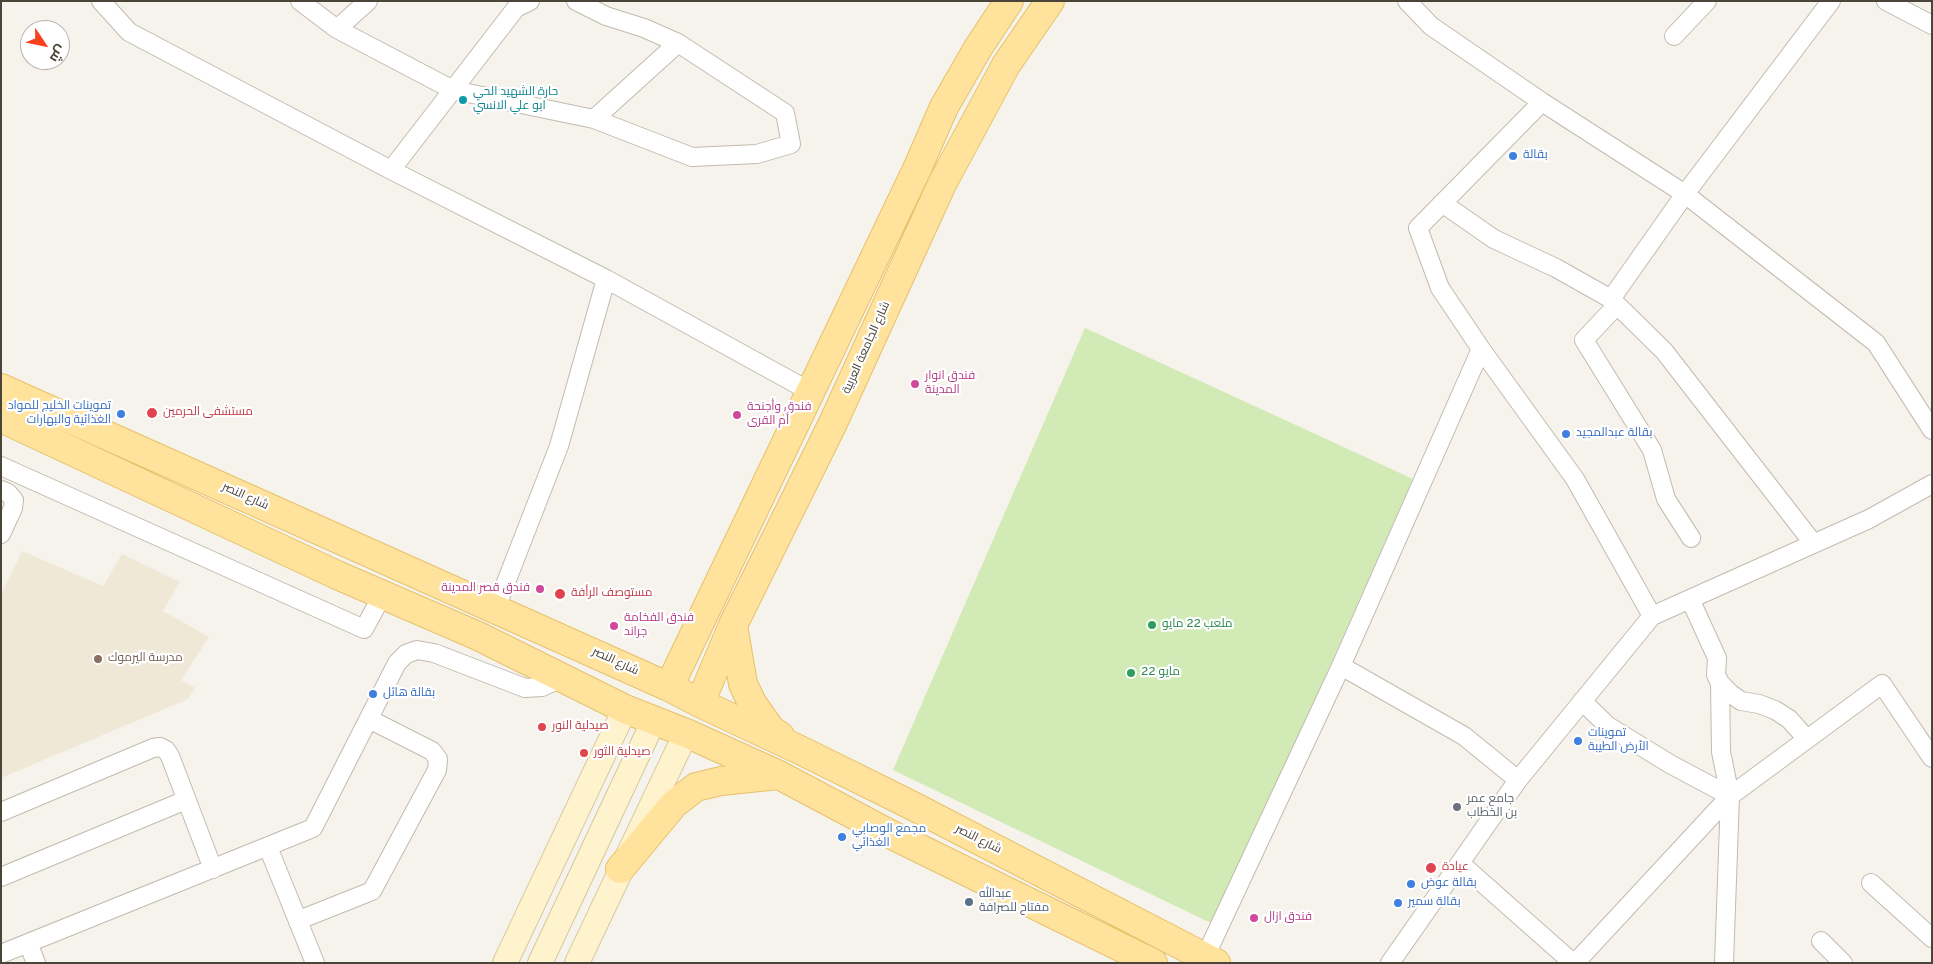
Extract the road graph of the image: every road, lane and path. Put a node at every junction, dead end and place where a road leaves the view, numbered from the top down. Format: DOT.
graph roads {
  1 [pos="101,1"];
  2 [pos="300,1"];
  3 [pos="368,1"];
  4 [pos="530,1"];
  5 [pos="576,1"];
  6 [pos="1009,1"];
  7 [pos="1050,1"];
  8 [pos="1407,1"];
  9 [pos="1707,1"];
  10 [pos="1831,1"];
  11 [pos="1886,1"];
  12 [pos="1932,25"];
  13 [pos="337,29"];
  14 [pos="1674,36"];
  15 [pos="678,43"];
  16 [pos="453,90"];
  17 [pos="1542,102"];
  18 [pos="594,120"];
  19 [pos="390,170"];
  20 [pos="1685,194"];
  21 [pos="1442,203"];
  22 [pos="606,279"];
  23 [pos="1614,302"];
  24 [pos="1481,349"];
  25 [pos="1,388"];
  26 [pos="811,392"];
  27 [pos="1,418"];
  28 [pos="1932,430"];
  29 [pos="1,466"];
  30 [pos="1932,484"];
  31 [pos="1,490"];
  32 [pos="1,534"];
  33 [pos="1691,538"];
  34 [pos="1813,543"];
  35 [pos="349,544"];
  36 [pos="394,564"];
  37 [pos="337,575"];
  38 [pos="383,594"];
  39 [pos="1690,599"];
  40 [pos="496,608"];
  41 [pos="1652,616"];
  42 [pos="732,625"];
  43 [pos="1341,666"];
  44 [pos="560,676"];
  45 [pos="658,682"];
  46 [pos="1720,683"];
  47 [pos="1582,701"];
  48 [pos="700,703"];
  49 [pos="625,708"];
  50 [pos="369,719"];
  51 [pos="654,720"];
  52 [pos="686,733"];
  53 [pos="1808,739"];
  54 [pos="802,751"];
  55 [pos="1932,758"];
  56 [pos="779,775"];
  57 [pos="1518,780"];
  58 [pos="882,791"];
  59 [pos="1730,796"];
  60 [pos="186,800"];
  61 [pos="922,811"];
  62 [pos="1,812"];
  63 [pos="869,823"];
  64 [pos="906,842"];
  65 [pos="268,847"];
  66 [pos="1460,863"];
  67 [pos="620,869"];
  68 [pos="213,870"];
  69 [pos="1,877"];
  70 [pos="1871,883"];
  71 [pos="299,920"];
  72 [pos="1932,938"];
  73 [pos="1821,941"];
  74 [pos="28,943"];
  75 [pos="1,954"];
  76 [pos="1210,960"];
  77 [pos="36,963"];
  78 [pos="315,963"];
  79 [pos="505,963"];
  80 [pos="540,963"];
  81 [pos="576,963"];
  82 [pos="1153,963"];
  83 [pos="1390,963"];
  84 [pos="1574,963"];
  85 [pos="1724,963"];
  86 [pos="1843,963"];
  1 -- 19 [label="street"];
  2 -- 13 [label="street"];
  3 -- 13 [label="street"];
  4 -- 16 [label="street"];
  5 -- 15 [label="street"];
  6 -- 26 [label="main road"];
  7 -- 42 [label="main road, شارع الجامعة العربية"];
  8 -- 17 [label="street"];
  9 -- 14 [label="street"];
  10 -- 20 [label="street"];
  11 -- 12 [label="street"];
  13 -- 16 [label="street"];
  15 -- 18 [label="street"];
  15 -- 18 [label="street"];
  16 -- 18 [label="street"];
  16 -- 19 [label="street"];
  17 -- 20 [label="street"];
  17 -- 21 [label="street"];
  19 -- 22 [label="street"];
  20 -- 23 [label="street"];
  20 -- 28 [label="street"];
  21 -- 23 [label="street"];
  21 -- 24 [label="street"];
  22 -- 26 [label="street"];
  22 -- 40 [label="street"];
  23 -- 33 [label="street"];
  23 -- 34 [label="street"];
  24 -- 41 [label="street"];
  24 -- 43 [label="street"];
  25 -- 35 [label="main road, شارع النصر"];
  26 -- 45 [label="main road"];
  27 -- 37 [label="main road"];
  29 -- 38 [label="street"];
  30 -- 34 [label="street"];
  31 -- 32 [label="street"];
  34 -- 39 [label="street"];
  35 -- 36 [label="main road, شارع النصر"];
  35 -- 37 [label="main road"];
  36 -- 38 [label="main road"];
  36 -- 40 [label="main road, شارع النصر"];
  37 -- 38 [label="main road"];
  38 -- 44 [label="main road"];
  39 -- 41 [label="street"];
  39 -- 46 [label="street"];
  40 -- 45 [label="main road, شارع النصر"];
  41 -- 47 [label="street"];
  42 -- 48 [label="main road, شارع الجامعة العربية"];
  42 -- 54 [label="main road"];
  43 -- 57 [label="street"];
  43 -- 76 [label="street"];
  44 -- 49 [label="main road"];
  44 -- 50 [label="street"];
  45 -- 48 [label="main road, شارع النصر"];
  46 -- 53 [label="street"];
  46 -- 59 [label="street"];
  47 -- 57 [label="street"];
  47 -- 59 [label="street"];
  48 -- 54 [label="main road, شارع النصر"];
  49 -- 51 [label="main road"];
  49 -- 79 [label="street"];
  50 -- 65 [label="street"];
  50 -- 71 [label="street"];
  51 -- 52 [label="main road"];
  51 -- 80 [label="street"];
  52 -- 56 [label="main road"];
  52 -- 67 [label="street"];
  53 -- 55 [label="street"];
  53 -- 59 [label="street"];
  54 -- 58 [label="main road, شارع النصر"];
  56 -- 63 [label="main road"];
  56 -- 67 [label="main road"];
  57 -- 66 [label="street"];
  58 -- 61 [label="main road, شارع النصر"];
  58 -- 63 [label="main road"];
  59 -- 84 [label="street"];
  59 -- 85 [label="street"];
  60 -- 62 [label="street"];
  60 -- 68 [label="street"];
  60 -- 69 [label="street"];
  61 -- 64 [label="main road"];
  61 -- 76 [label="main road, شارع النصر"];
  63 -- 64 [label="main road"];
  64 -- 82 [label="main road"];
  65 -- 68 [label="street"];
  65 -- 71 [label="street"];
  66 -- 83 [label="street"];
  66 -- 84 [label="street"];
  67 -- 81 [label="street"];
  68 -- 74 [label="street"];
  70 -- 72 [label="street"];
  71 -- 78 [label="street"];
  73 -- 86 [label="street"];
  74 -- 75 [label="street"];
  74 -- 77 [label="street"];
}
